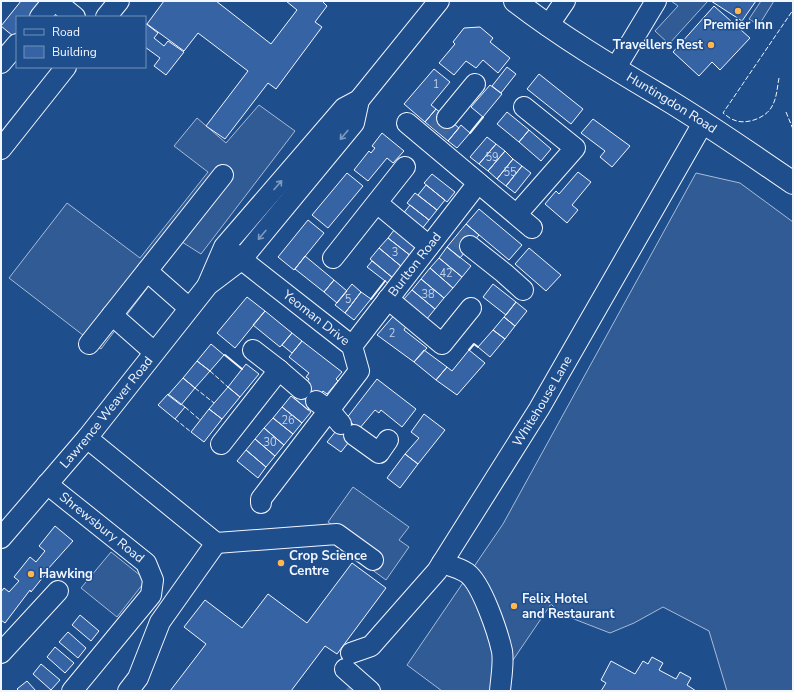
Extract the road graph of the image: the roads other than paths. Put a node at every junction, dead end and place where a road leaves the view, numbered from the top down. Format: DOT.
graph roads {
  1 [pos="54,1"];
  2 [pos="119,1"];
  3 [pos="439,1"];
  4 [pos="515,1"];
  5 [pos="565,1"];
  6 [pos="646,1"];
  7 [pos="656,1"];
  8 [pos="41,16"];
  9 [pos="74,16"];
  10 [pos="107,16"];
  11 [pos="548,26"];
  12 [pos="626,34"];
  13 [pos="16,45"];
  14 [pos="1,63"];
  15 [pos="65,68"];
  16 [pos="614,69"];
  17 [pos="475,84"];
  18 [pos="359,100"];
  19 [pos="524,107"];
  20 [pos="407,123"];
  21 [pos="703,123"];
  22 [pos="438,130"];
  23 [pos="2,144"];
  24 [pos="405,167"];
  25 [pos="222,175"];
  26 [pos="793,183"];
  27 [pos="478,184"];
  28 [pos="377,203"];
  29 [pos="517,214"];
  30 [pos="532,228"];
  31 [pos="457,236"];
  32 [pos="429,246"];
  33 [pos="224,247"];
  34 [pos="333,258"];
  35 [pos="241,260"];
  36 [pos="147,270"];
  37 [pos="208,285"];
  38 [pos="522,290"];
  39 [pos="388,299"];
  40 [pos="189,308"];
  41 [pos="471,308"];
  42 [pos="112,315"];
  43 [pos="89,344"];
  44 [pos="352,346"];
  45 [pos="253,350"];
  46 [pos="154,352"];
  47 [pos="279,370"];
  48 [pos="328,412"];
  49 [pos="87,438"];
  50 [pos="388,440"];
  51 [pos="221,444"];
  52 [pos="47,484"];
  53 [pos="261,503"];
  54 [pos="1,538"];
  55 [pos="216,543"];
  56 [pos="373,560"];
  57 [pos="442,563"];
  58 [pos="58,591"];
  59 [pos="5,641"];
  60 [pos="72,691"];
  61 [pos="128,691"];
  62 [pos="370,691"];
  63 [pos="500,691"];
  1 -- 8 [label="street"];
  1 -- 9 [label="street"];
  2 -- 10 [label="street"];
  3 -- 18 [label="street, Lawrence Weaver Road"];
  4 -- 11 [label="main road, Huntingdon Road"];
  5 -- 11 [label="street"];
  6 -- 12 [label="street"];
  7 -- 16 [label="street"];
  11 -- 16 [label="main road, Huntingdon Road"];
  13 -- 14 [label="street"];
  15 -- 23 [label="street"];
  16 -- 21 [label="main road, Huntingdon Road"];
  17 -- 22 [label="street"];
  33 -- 18 [label="street, Lawrence Weaver Road, one-way"];
  18 -- 35 [label="street, Lawrence Weaver Road, one-way"];
  19 -- 29 [label="street"];
  20 -- 22 [label="street"];
  21 -- 26 [label="main road, Huntingdon Road"];
  21 -- 57 [label="street, Whitehouse Lane"];
  22 -- 27 [label="street"];
  24 -- 28 [label="street"];
  25 -- 36 [label="street"];
  27 -- 29 [label="street"];
  27 -- 31 [label="street, Burlton Road"];
  28 -- 32 [label="street"];
  28 -- 34 [label="street"];
  29 -- 30 [label="street"];
  31 -- 32 [label="street, Burlton Road"];
  31 -- 38 [label="street"];
  32 -- 39 [label="street, Burlton Road"];
  33 -- 35 [label="street, Yeoman Drive"];
  33 -- 37 [label="street, Lawrence Weaver Road"];
  35 -- 37 [label="street, Lawrence Weaver Road"];
  35 -- 44 [label="street, Yeoman Drive"];
  36 -- 40 [label="street"];
  36 -- 42 [label="street"];
  37 -- 40 [label="street, Lawrence Weaver Road"];
  39 -- 41 [label="street"];
  39 -- 44 [label="street, Burlton Road"];
  40 -- 46 [label="street, Lawrence Weaver Road"];
  42 -- 43 [label="street"];
  42 -- 46 [label="street"];
  44 -- 48 [label="street, Yeoman Drive"];
  45 -- 47 [label="street"];
  46 -- 49 [label="street, Lawrence Weaver Road"];
  47 -- 48 [label="street"];
  47 -- 51 [label="street"];
  48 -- 50 [label="street"];
  48 -- 53 [label="street, Yeoman Drive"];
  49 -- 52 [label="street, Lawrence Weaver Road"];
  49 -- 55 [label="street"];
  52 -- 54 [label="street, Lawrence Weaver Road"];
  52 -- 60 [label="street, Shrewsbury Road"];
  55 -- 56 [label="street"];
  55 -- 61 [label="street"];
  57 -- 62 [label="street, Whitehouse Lane"];
  57 -- 63 [label="street"];
  58 -- 59 [label="street"];
}
